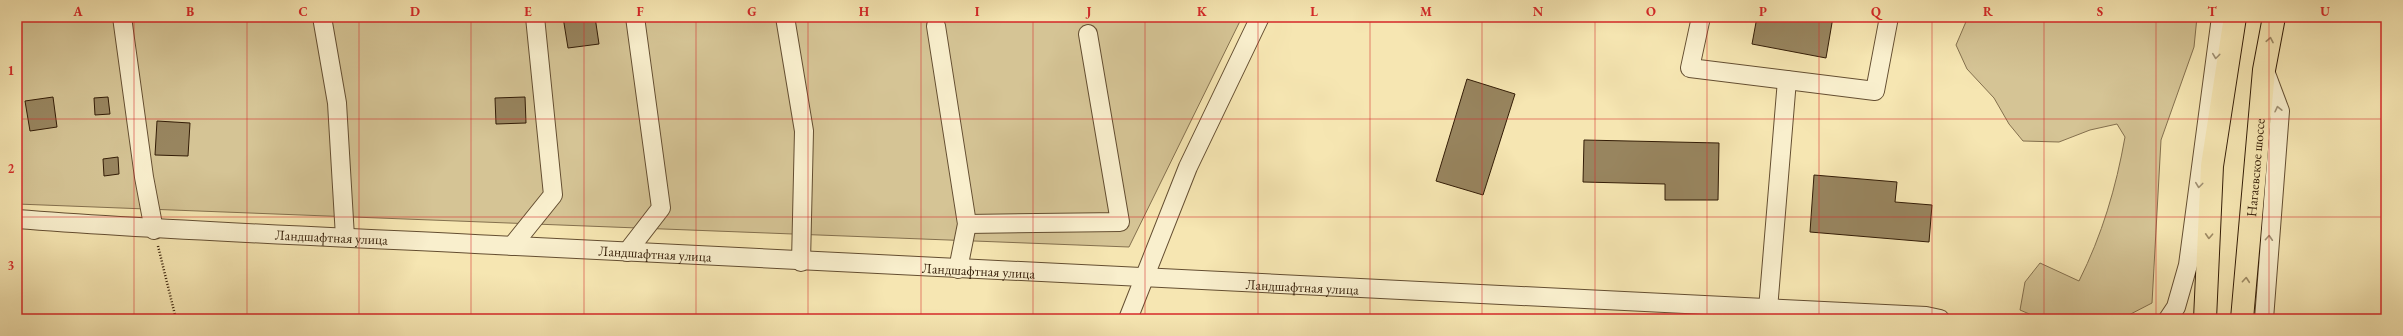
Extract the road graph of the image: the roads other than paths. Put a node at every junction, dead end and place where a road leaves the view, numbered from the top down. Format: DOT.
graph roads {
  1 [pos="122,17"];
  2 [pos="322,17"];
  3 [pos="535,17"];
  4 [pos="635,17"];
  5 [pos="786,17"];
  6 [pos="1260,17"];
  7 [pos="1701,17"];
  8 [pos="1889,17"];
  9 [pos="2221,17"];
  10 [pos="2235,17"];
  11 [pos="2274,17"];
  12 [pos="936,26"];
  13 [pos="1088,34"];
  14 [pos="2264,70"];
  15 [pos="1787,80"];
  16 [pos="17,219"];
  17 [pos="967,224"];
  18 [pos="154,230"];
  19 [pos="345,237"];
  20 [pos="512,246"];
  21 [pos="628,252"];
  22 [pos="800,262"];
  23 [pos="958,269"];
  24 [pos="1142,280"];
  25 [pos="1768,309"];
  26 [pos="1931,318"];
  27 [pos="1128,319"];
  28 [pos="2168,319"];
  29 [pos="2205,319"];
  30 [pos="2242,319"];
  31 [pos="2264,319"];
  1 -- 18 [label="street"];
  2 -- 19 [label="street"];
  3 -- 20 [label="street"];
  4 -- 21 [label="street"];
  5 -- 22 [label="street"];
  6 -- 24 [label="street"];
  7 -- 15 [label="street"];
  8 -- 15 [label="street"];
  9 -- 28 [label="street, one-way"];
  10 -- 29 [label="main road, one-way"];
  14 -- 11 [label="main road, Нагаевское шоссе, one-way"];
  12 -- 17 [label="street"];
  13 -- 17 [label="street"];
  30 -- 14 [label="main road, Нагаевское шоссе, one-way"];
  31 -- 14 [label="street, one-way"];
  15 -- 25 [label="street"];
  16 -- 18 [label="street, Ландшафтная улица"];
  17 -- 23 [label="street"];
  18 -- 19 [label="street, Ландшафтная улица"];
  19 -- 20 [label="street, Ландшафтная улица"];
  20 -- 21 [label="street, Ландшафтная улица"];
  21 -- 22 [label="street, Ландшафтная улица"];
  22 -- 23 [label="street, Ландшафтная улица"];
  23 -- 24 [label="street, Ландшафтная улица"];
  24 -- 25 [label="street, Ландшафтная улица"];
  24 -- 27 [label="street"];
  25 -- 26 [label="street, Ландшафтная улица"];
}
